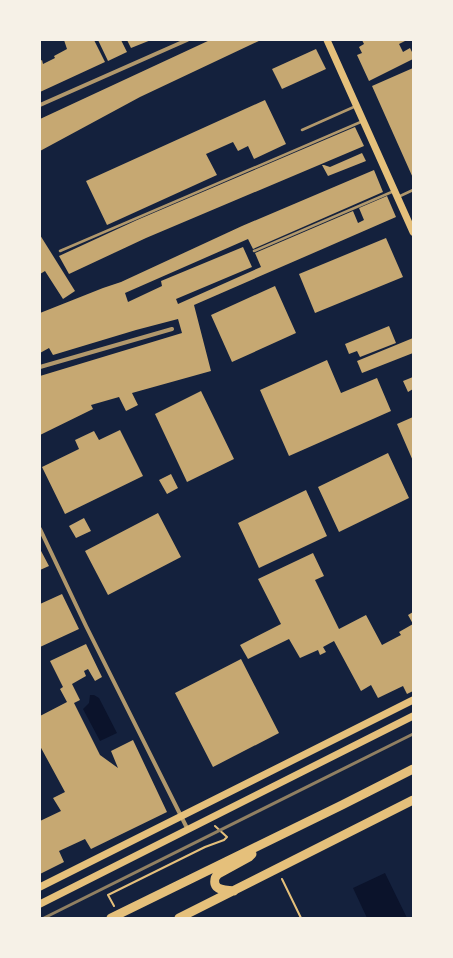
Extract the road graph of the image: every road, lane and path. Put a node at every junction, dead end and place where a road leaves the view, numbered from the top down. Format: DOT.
graph roads {
  1 [pos="187,40"];
  2 [pos="327,40"];
  3 [pos="40,105"];
  4 [pos="357,106"];
  5 [pos="363,121"];
  6 [pos="302,130"];
  7 [pos="413,190"];
  8 [pos="396,194"];
  9 [pos="413,232"];
  10 [pos="60,251"];
  11 [pos="254,251"];
  12 [pos="172,329"];
  13 [pos="40,367"];
  14 [pos="40,529"];
  15 [pos="413,700"];
  16 [pos="413,716"];
  17 [pos="413,769"];
  18 [pos="413,800"];
  19 [pos="182,817"];
  20 [pos="208,820"];
  21 [pos="188,830"];
  22 [pos="265,843"];
  23 [pos="282,880"];
  24 [pos="40,887"];
  25 [pos="234,891"];
  26 [pos="108,895"];
  27 [pos="40,904"];
  28 [pos="111,918"];
  29 [pos="179,918"];
  30 [pos="301,918"];
  1 -- 3 [label="street"];
  2 -- 4 [label="main road"];
  4 -- 5 [label="main road"];
  4 -- 6 [label="lane"];
  5 -- 8 [label="main road"];
  5 -- 10 [label="lane"];
  7 -- 8 [label="lane"];
  8 -- 9 [label="main road"];
  8 -- 11 [label="lane"];
  12 -- 13 [label="street"];
  14 -- 19 [label="street"];
  15 -- 19 [label="main road"];
  16 -- 20 [label="main road"];
  17 -- 22 [label="highway"];
  18 -- 25 [label="highway"];
  19 -- 21 [label="street"];
  19 -- 24 [label="main road"];
  20 -- 21 [label="main road"];
  20 -- 26 [label="path"];
  21 -- 27 [label="main road"];
  22 -- 25 [label="highway"];
  22 -- 28 [label="highway"];
  23 -- 30 [label="path"];
  25 -- 29 [label="highway"];
}
